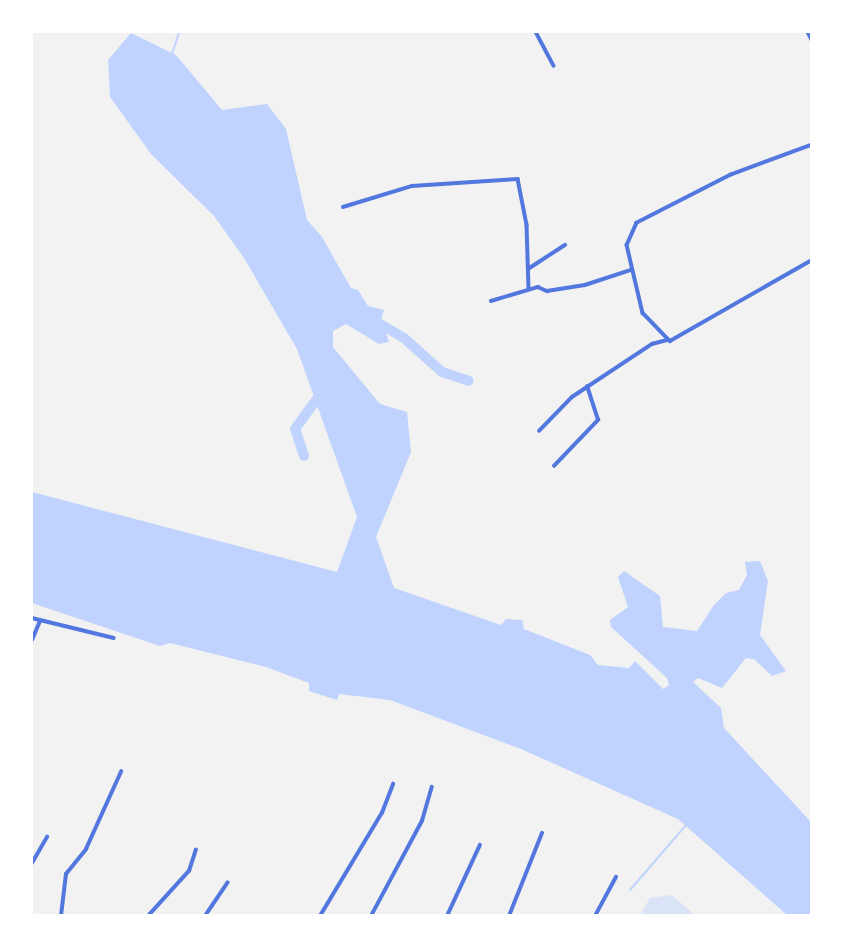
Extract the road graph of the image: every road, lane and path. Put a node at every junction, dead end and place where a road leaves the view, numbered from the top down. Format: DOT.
graph roads {
  1 [pos="536,32"];
  2 [pos="808,32"];
  3 [pos="811,40"];
  4 [pos="554,66"];
  5 [pos="811,145"];
  6 [pos="343,207"];
  7 [pos="565,245"];
  8 [pos="811,260"];
  9 [pos="528,270"];
  10 [pos="631,270"];
  11 [pos="529,289"];
  12 [pos="491,301"];
  13 [pos="667,340"];
  14 [pos="587,387"];
  15 [pos="539,431"];
  16 [pos="554,466"];
  17 [pos="32,618"];
  18 [pos="40,621"];
  19 [pos="114,638"];
  20 [pos="32,640"];
  21 [pos="121,772"];
  22 [pos="393,784"];
  23 [pos="432,787"];
  24 [pos="542,833"];
  25 [pos="47,837"];
  26 [pos="480,845"];
  27 [pos="196,850"];
  28 [pos="32,863"];
  29 [pos="616,877"];
  30 [pos="227,883"];
  31 [pos="61,915"];
  32 [pos="148,915"];
  33 [pos="205,915"];
  34 [pos="320,915"];
  35 [pos="371,915"];
  36 [pos="447,915"];
  37 [pos="509,915"];
  38 [pos="595,915"];
  1 -- 4 [label="street"];
  2 -- 3 [label="street"];
  5 -- 10 [label="street"];
  6 -- 9 [label="street"];
  7 -- 9 [label="street"];
  8 -- 13 [label="street"];
  9 -- 11 [label="street"];
  10 -- 11 [label="street"];
  10 -- 13 [label="street"];
  11 -- 12 [label="street"];
  13 -- 14 [label="street"];
  14 -- 15 [label="street"];
  14 -- 16 [label="street"];
  17 -- 18 [label="street"];
  18 -- 19 [label="street"];
  18 -- 20 [label="street"];
  21 -- 31 [label="street"];
  22 -- 34 [label="street"];
  23 -- 35 [label="street"];
  24 -- 37 [label="street"];
  25 -- 28 [label="street"];
  26 -- 36 [label="street"];
  27 -- 32 [label="street"];
  29 -- 38 [label="street"];
  30 -- 33 [label="street"];
}
